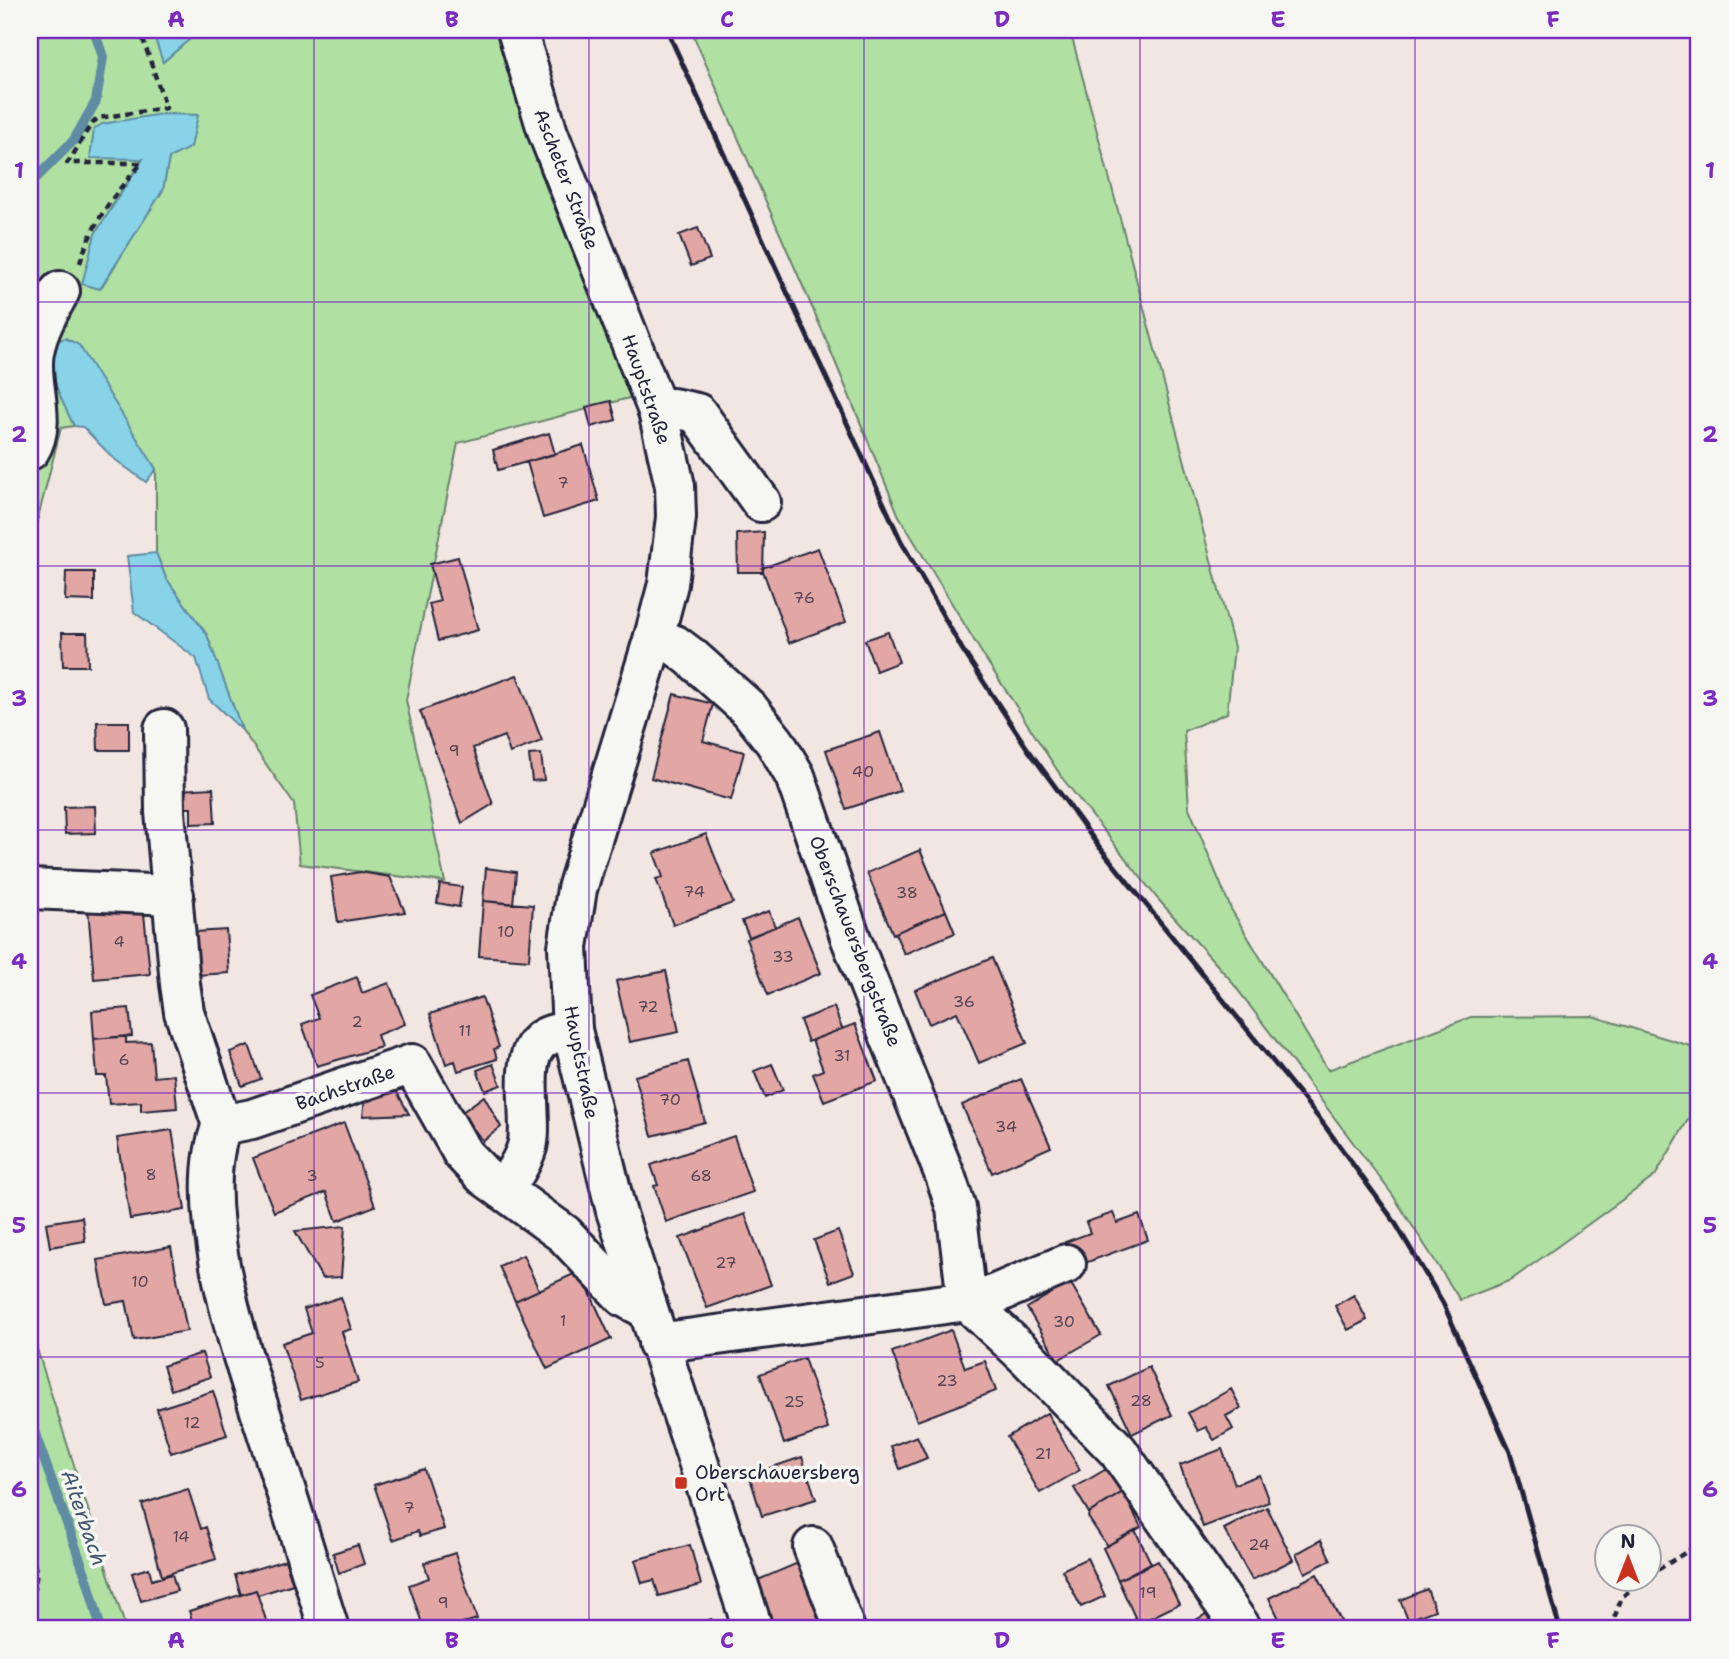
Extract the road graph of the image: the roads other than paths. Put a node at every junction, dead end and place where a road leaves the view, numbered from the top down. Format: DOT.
graph roads {
  1 [pos="517,30"];
  2 [pos="60,292"];
  3 [pos="624,325"];
  4 [pos="658,411"];
  5 [pos="30,450"];
  6 [pos="761,502"];
  7 [pos="654,637"];
  8 [pos="164,729"];
  9 [pos="30,889"];
  10 [pos="174,902"];
  11 [pos="572,1030"];
  12 [pos="222,1125"];
  13 [pos="503,1190"];
  14 [pos="1066,1264"];
  15 [pos="967,1301"];
  16 [pos="653,1326"];
  17 [pos="813,1547"];
  18 [pos="329,1629"];
  19 [pos="753,1629"];
  20 [pos="845,1629"];
  21 [pos="1242,1629"];
  1 -- 3 [label="street, Ascheter Straße"];
  2 -- 5 [label="street"];
  3 -- 4 [label="street, Hauptstraße"];
  4 -- 6 [label="street"];
  4 -- 7 [label="street, Hauptstraße"];
  7 -- 11 [label="street, Hauptstraße"];
  7 -- 15 [label="street, Oberschauersbergstraße"];
  8 -- 10 [label="street"];
  9 -- 10 [label="street"];
  10 -- 12 [label="street"];
  11 -- 13 [label="street"];
  11 -- 16 [label="street, Hauptstraße"];
  12 -- 13 [label="street, Bachstraße"];
  12 -- 18 [label="street"];
  13 -- 16 [label="street"];
  14 -- 15 [label="street"];
  15 -- 16 [label="street"];
  15 -- 21 [label="street"];
  16 -- 19 [label="street, Hauptstraße"];
  17 -- 20 [label="street"];
}
